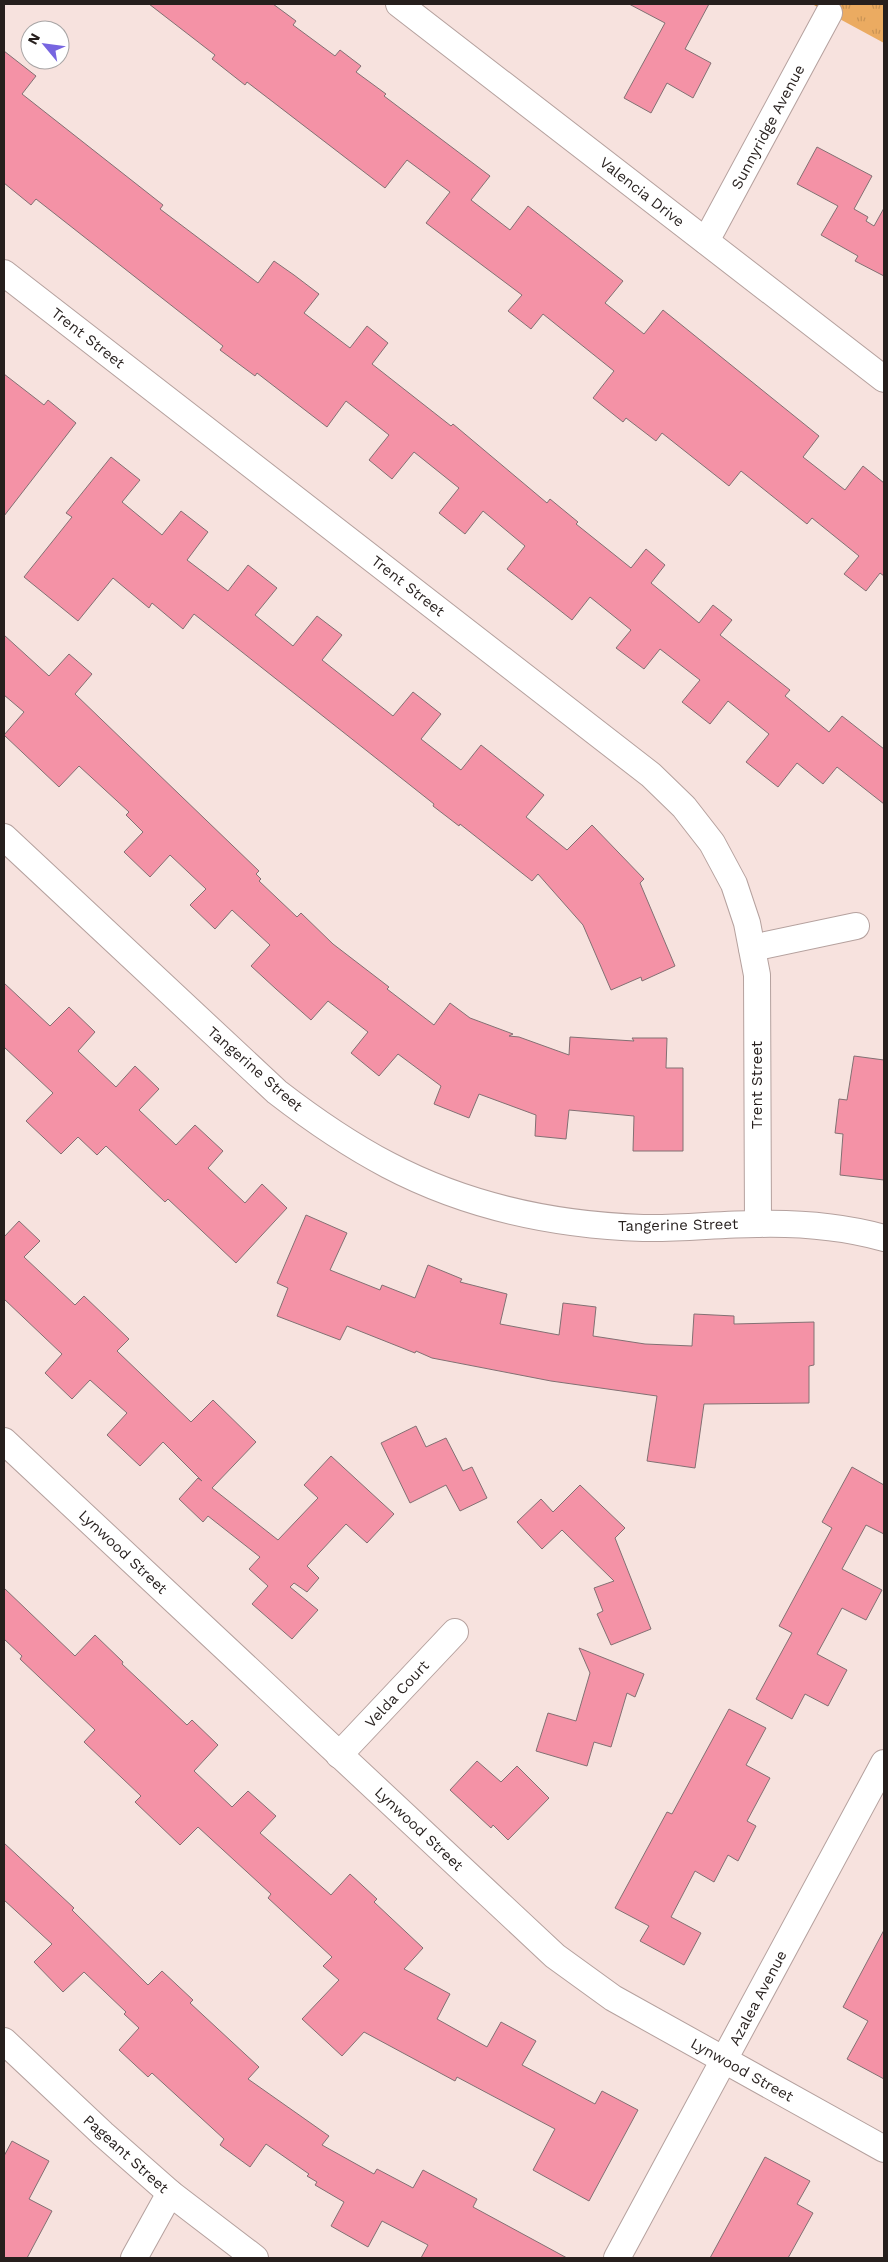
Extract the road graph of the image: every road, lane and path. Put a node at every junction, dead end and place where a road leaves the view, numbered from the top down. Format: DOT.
graph roads {
  1 [pos="399,4"];
  2 [pos="830,13"];
  3 [pos="706,241"];
  4 [pos="4,273"];
  5 [pos="884,379"];
  6 [pos="4,837"];
  7 [pos="856,926"];
  8 [pos="752,948"];
  9 [pos="758,1224"];
  10 [pos="884,1238"];
  11 [pos="4,1440"];
  12 [pos="455,1632"];
  13 [pos="339,1755"];
  14 [pos="884,1763"];
  15 [pos="4,2041"];
  16 [pos="724,2060"];
  17 [pos="884,2149"];
  18 [pos="170,2192"];
  19 [pos="134,2258"];
  20 [pos="255,2258"];
  21 [pos="617,2258"];
  1 -- 3 [label="street, Valencia Drive"];
  2 -- 3 [label="street, Sunnyridge Avenue"];
  3 -- 5 [label="street, Valencia Drive"];
  4 -- 8 [label="street, Trent Street"];
  6 -- 9 [label="street, Tangerine Street"];
  7 -- 8 [label="street"];
  8 -- 9 [label="street, Trent Street"];
  9 -- 10 [label="street, Tangerine Street"];
  11 -- 13 [label="street, Lynwood Street"];
  12 -- 13 [label="street, Velda Court"];
  13 -- 16 [label="street, Lynwood Street"];
  14 -- 16 [label="street, Azalea Avenue"];
  15 -- 18 [label="street, Pageant Street"];
  16 -- 17 [label="street, Lynwood Street"];
  16 -- 21 [label="street, Azalea Avenue"];
  18 -- 19 [label="street"];
  18 -- 20 [label="street, Pageant Street"];
}
